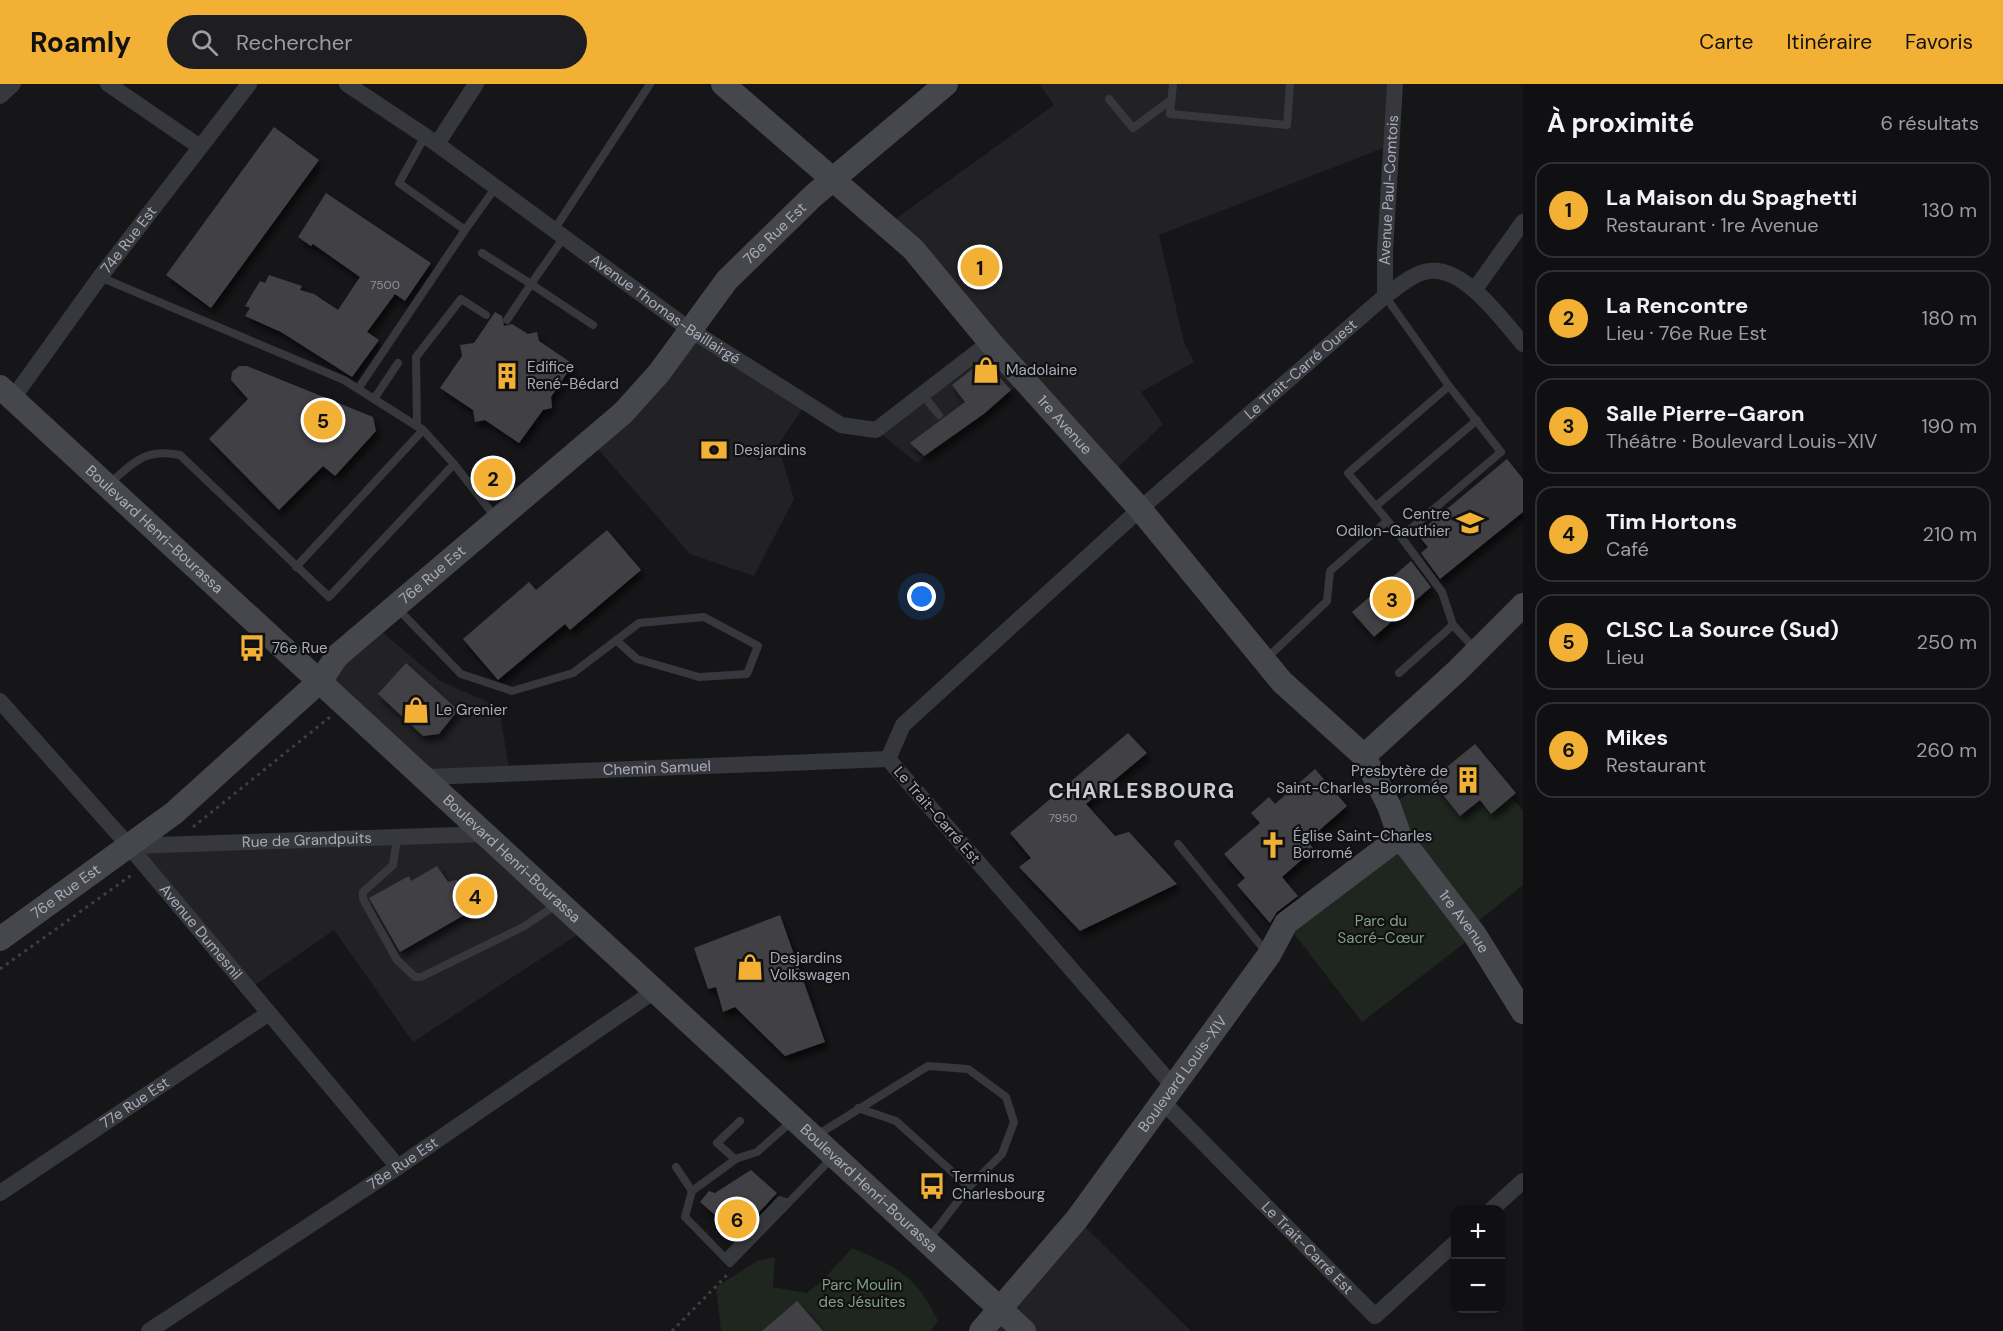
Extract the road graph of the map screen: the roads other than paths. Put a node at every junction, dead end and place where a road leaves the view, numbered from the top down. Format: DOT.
graph roads {
  1 [pos="13,84"];
  2 [pos="108,84"];
  3 [pos="249,84"];
  4 [pos="347,84"];
  5 [pos="476,84"];
  6 [pos="650,84"];
  7 [pos="723,84"];
  8 [pos="946,84"];
  9 [pos="1173,84"];
  10 [pos="1290,84"];
  11 [pos="1395,84"];
  12 [pos="0,96"];
  13 [pos="1109,99"];
  14 [pos="1171,100"];
  15 [pos="431,140"];
  16 [pos="200,147"];
  17 [pos="833,179"];
  18 [pos="496,187"];
  19 [pos="1523,222"];
  20 [pos="465,230"];
  21 [pos="559,233"];
  22 [pos="482,253"];
  23 [pos="100,277"];
  24 [pos="531,284"];
  25 [pos="1475,289"];
  26 [pos="1385,296"];
  27 [pos="486,315"];
  28 [pos="507,320"];
  29 [pos="593,325"];
  30 [pos="689,330"];
  31 [pos="990,342"];
  32 [pos="1523,344"];
  33 [pos="398,363"];
  34 [pos="1449,386"];
  35 [pos="358,388"];
  36 [pos="6,392"];
  37 [pos="922,394"];
  38 [pos="374,399"];
  39 [pos="939,415"];
  40 [pos="1477,420"];
  41 [pos="420,428"];
  42 [pos="454,464"];
  43 [pos="108,485"];
  44 [pos="1376,506"];
  45 [pos="1140,508"];
  46 [pos="496,518"];
  47 [pos="1387,521"];
  48 [pos="1401,537"];
  49 [pos="296,567"];
  50 [pos="1523,605"];
  51 [pos="395,607"];
  52 [pos="1453,625"];
  53 [pos="616,640"];
  54 [pos="1476,651"];
  55 [pos="1264,661"];
  56 [pos="1399,673"];
  57 [pos="321,680"];
  58 [pos="0,701"];
  59 [pos="1364,756"];
  60 [pos="888,759"];
  61 [pos="426,777"];
  62 [pos="487,834"];
  63 [pos="1400,837"];
  64 [pos="397,838"];
  65 [pos="1178,844"];
  66 [pos="129,846"];
  67 [pos="560,902"];
  68 [pos="0,939"];
  69 [pos="1269,955"];
  70 [pos="656,990"];
  71 [pos="1523,1012"];
  72 [pos="269,1013"];
  73 [pos="1169,1095"];
  74 [pos="858,1108"];
  75 [pos="794,1118"];
  76 [pos="740,1121"];
  77 [pos="814,1137"];
  78 [pos="834,1155"];
  79 [pos="736,1159"];
  80 [pos="398,1167"];
  81 [pos="676,1167"];
  82 [pos="1523,1181"];
  83 [pos="969,1187"];
  84 [pos="692,1191"];
  85 [pos="0,1193"];
  86 [pos="1496,1205"];
  87 [pos="927,1241"];
  88 [pos="1451,1246"];
  89 [pos="999,1308"];
  90 [pos="148,1331"];
  91 [pos="981,1331"];
  92 [pos="1024,1331"];
  1 -- 12 [label="street"];
  2 -- 16 [label="street"];
  3 -- 16 [label="street, 74e Rue Est"];
  4 -- 15 [label="street, Avenue Thomas-Baillairgé"];
  5 -- 15 [label="street"];
  6 -- 21 [label="lane"];
  7 -- 17 [label="street, 1re Avenue"];
  8 -- 17 [label="street, 76e Rue Est"];
  9 -- 14 [label="lane"];
  10 -- 14 [label="lane"];
  11 -- 26 [label="street, Avenue Paul-Comtois"];
  13 -- 14 [label="lane"];
  15 -- 18 [label="street, Avenue Thomas-Baillairgé"];
  15 -- 20 [label="lane"];
  16 -- 23 [label="street, 74e Rue Est"];
  17 -- 30 [label="street, 76e Rue Est"];
  17 -- 31 [label="street, 1re Avenue"];
  18 -- 20 [label="lane"];
  18 -- 21 [label="street, Avenue Thomas-Baillairgé"];
  19 -- 25 [label="street"];
  20 -- 35 [label="lane"];
  21 -- 24 [label="lane"];
  21 -- 30 [label="street, Avenue Thomas-Baillairgé"];
  22 -- 24 [label="lane"];
  23 -- 35 [label="lane"];
  23 -- 36 [label="street, 74e Rue Est"];
  24 -- 28 [label="lane"];
  24 -- 29 [label="lane"];
  25 -- 26 [label="street, Le Trait-Carré Ouest"];
  25 -- 32 [label="street, Le Trait-Carré Ouest"];
  26 -- 34 [label="lane"];
  26 -- 45 [label="street, Le Trait-Carré Ouest"];
  27 -- 41 [label="lane"];
  30 -- 37 [label="street, Avenue Thomas-Baillairgé"];
  30 -- 46 [label="street, 76e Rue Est"];
  31 -- 37 [label="street, Avenue Thomas-Baillairgé"];
  31 -- 45 [label="street, 1re Avenue"];
  33 -- 38 [label="lane"];
  34 -- 40 [label="lane"];
  34 -- 44 [label="lane"];
  35 -- 38 [label="lane"];
  36 -- 43 [label="street, Boulevard Henri-Bourassa"];
  37 -- 39 [label="lane"];
  38 -- 41 [label="lane"];
  40 -- 44 [label="lane"];
  40 -- 48 [label="lane"];
  41 -- 42 [label="lane"];
  41 -- 49 [label="lane"];
  42 -- 46 [label="lane"];
  42 -- 49 [label="lane"];
  43 -- 49 [label="lane"];
  43 -- 57 [label="street, Boulevard Henri-Bourassa"];
  44 -- 47 [label="lane"];
  45 -- 55 [label="street, 1re Avenue"];
  45 -- 60 [label="street, Le Trait-Carré Est"];
  46 -- 51 [label="street, 76e Rue Est"];
  47 -- 48 [label="lane"];
  47 -- 55 [label="lane"];
  48 -- 52 [label="lane"];
  50 -- 54 [label="street"];
  51 -- 53 [label="lane"];
  51 -- 57 [label="street, 76e Rue Est"];
  52 -- 54 [label="lane"];
  52 -- 56 [label="lane"];
  53 -- 53 [label="lane"];
  54 -- 59 [label="street"];
  55 -- 59 [label="street, 1re Avenue"];
  57 -- 61 [label="street, Boulevard Henri-Bourassa"];
  57 -- 66 [label="street, 76e Rue Est"];
  58 -- 66 [label="street, Avenue Dumesnil"];
  59 -- 63 [label="street, 1re Avenue"];
  60 -- 61 [label="street, Chemin Samuel"];
  60 -- 73 [label="street, Le Trait-Carré Est"];
  61 -- 62 [label="street, Boulevard Henri-Bourassa"];
  62 -- 64 [label="street, Rue de Grandpuits"];
  62 -- 67 [label="street, Boulevard Henri-Bourassa"];
  63 -- 69 [label="street, Boulevard Louis-XIV"];
  63 -- 71 [label="street, 1re Avenue"];
  64 -- 66 [label="street, Rue de Grandpuits"];
  64 -- 67 [label="lane"];
  65 -- 69 [label="lane"];
  66 -- 68 [label="street, 76e Rue Est"];
  66 -- 72 [label="street, Avenue Dumesnil"];
  67 -- 70 [label="street, Boulevard Henri-Bourassa"];
  69 -- 73 [label="street, Boulevard Louis-XIV"];
  70 -- 75 [label="street, Boulevard Henri-Bourassa"];
  70 -- 80 [label="street, 78e Rue Est"];
  72 -- 80 [label="street, Avenue Dumesnil"];
  72 -- 85 [label="street, 77e Rue Est"];
  73 -- 88 [label="street, Le Trait-Carré Est"];
  73 -- 89 [label="street, Boulevard Louis-XIV"];
  74 -- 77 [label="lane"];
  74 -- 83 [label="lane"];
  74 -- 83 [label="lane"];
  75 -- 77 [label="street, Boulevard Henri-Bourassa"];
  75 -- 79 [label="lane"];
  76 -- 79 [label="lane"];
  77 -- 78 [label="street, Boulevard Henri-Bourassa"];
  78 -- 84 [label="lane"];
  78 -- 87 [label="street, Boulevard Henri-Bourassa"];
  79 -- 84 [label="lane"];
  80 -- 90 [label="street, 78e Rue Est"];
  81 -- 84 [label="lane"];
  82 -- 86 [label="street"];
  83 -- 87 [label="lane"];
  87 -- 89 [label="street, Boulevard Henri-Bourassa"];
  89 -- 91 [label="street, Boulevard Louis-XIV"];
  89 -- 92 [label="street, Boulevard Henri-Bourassa"];
}
